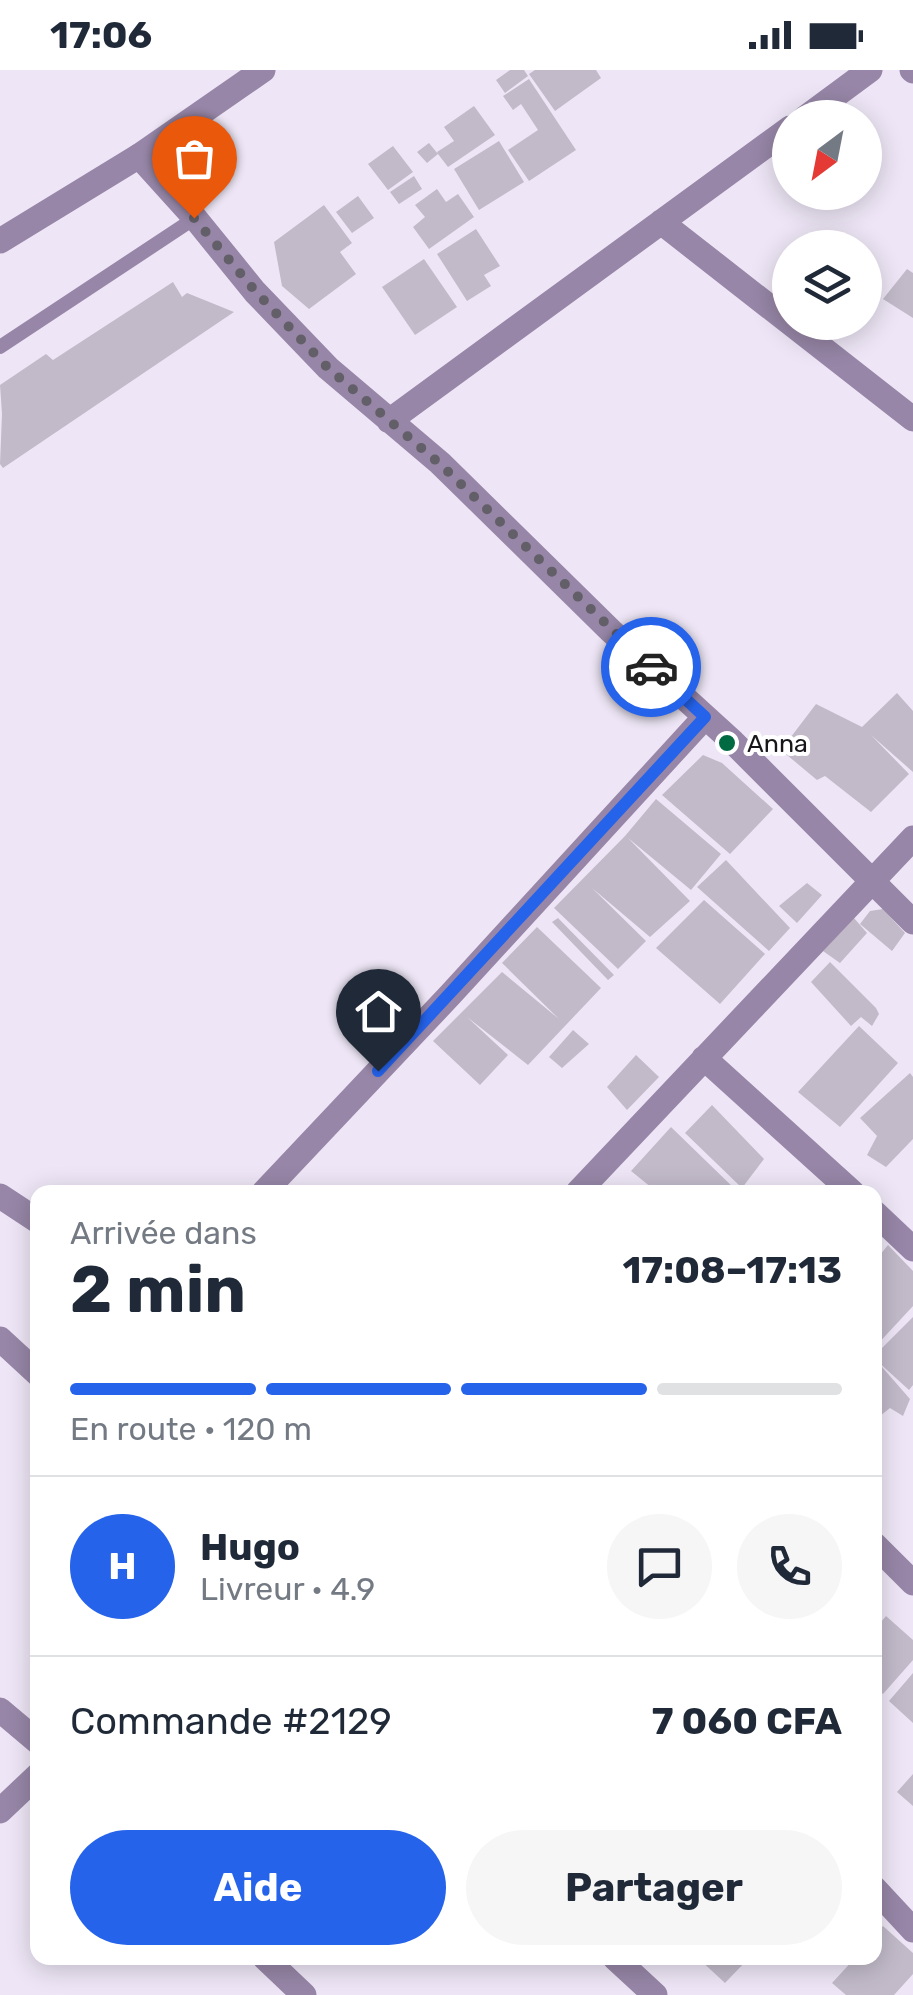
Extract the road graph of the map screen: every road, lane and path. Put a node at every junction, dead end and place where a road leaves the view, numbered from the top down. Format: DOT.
graph roads {
  1 [pos="262,70"];
  2 [pos="870,70"];
  3 [pos="829,100"];
  4 [pos="772,141"];
  5 [pos="138,156"];
  6 [pos="194,218"];
  7 [pos="661,222"];
  8 [pos="0,241"];
  9 [pos="0,346"];
  10 [pos="913,420"];
  11 [pos="388,421"];
  12 [pos="705,717"];
  13 [pos="913,838"];
  14 [pos="872,881"];
  15 [pos="913,922"];
  16 [pos="704,1058"];
  17 [pos="271,1185"];
  18 [pos="585,1185"];
  19 [pos="844,1185"];
  20 [pos="0,1196"];
  21 [pos="30,1216"];
  22 [pos="882,1231"];
  23 [pos="913,1250"];
  24 [pos="0,1339"];
  25 [pos="30,1367"];
  26 [pos="882,1551"];
  27 [pos="913,1583"];
  28 [pos="0,1710"];
  29 [pos="30,1735"];
  30 [pos="30,1783"];
  31 [pos="0,1811"];
  32 [pos="882,1897"];
  33 [pos="913,1930"];
  34 [pos="272,1965"];
  35 [pos="623,1965"];
  36 [pos="304,1995"];
  37 [pos="655,1995"];
  1 -- 5 [label="street"];
  2 -- 3 [label="street"];
  4 -- 7 [label="street"];
  5 -- 6 [label="street"];
  5 -- 8 [label="street"];
  6 -- 9 [label="lane"];
  6 -- 11 [label="street"];
  7 -- 10 [label="street"];
  7 -- 11 [label="street"];
  11 -- 12 [label="street"];
  12 -- 14 [label="street"];
  12 -- 17 [label="street"];
  13 -- 14 [label="street"];
  14 -- 15 [label="street"];
  14 -- 16 [label="street"];
  16 -- 18 [label="street"];
  16 -- 19 [label="street"];
  20 -- 21 [label="street"];
  22 -- 23 [label="street"];
  24 -- 25 [label="street"];
  26 -- 27 [label="street"];
  28 -- 29 [label="street"];
  30 -- 31 [label="street"];
  32 -- 33 [label="street"];
  34 -- 36 [label="street"];
  35 -- 37 [label="street"];
}
